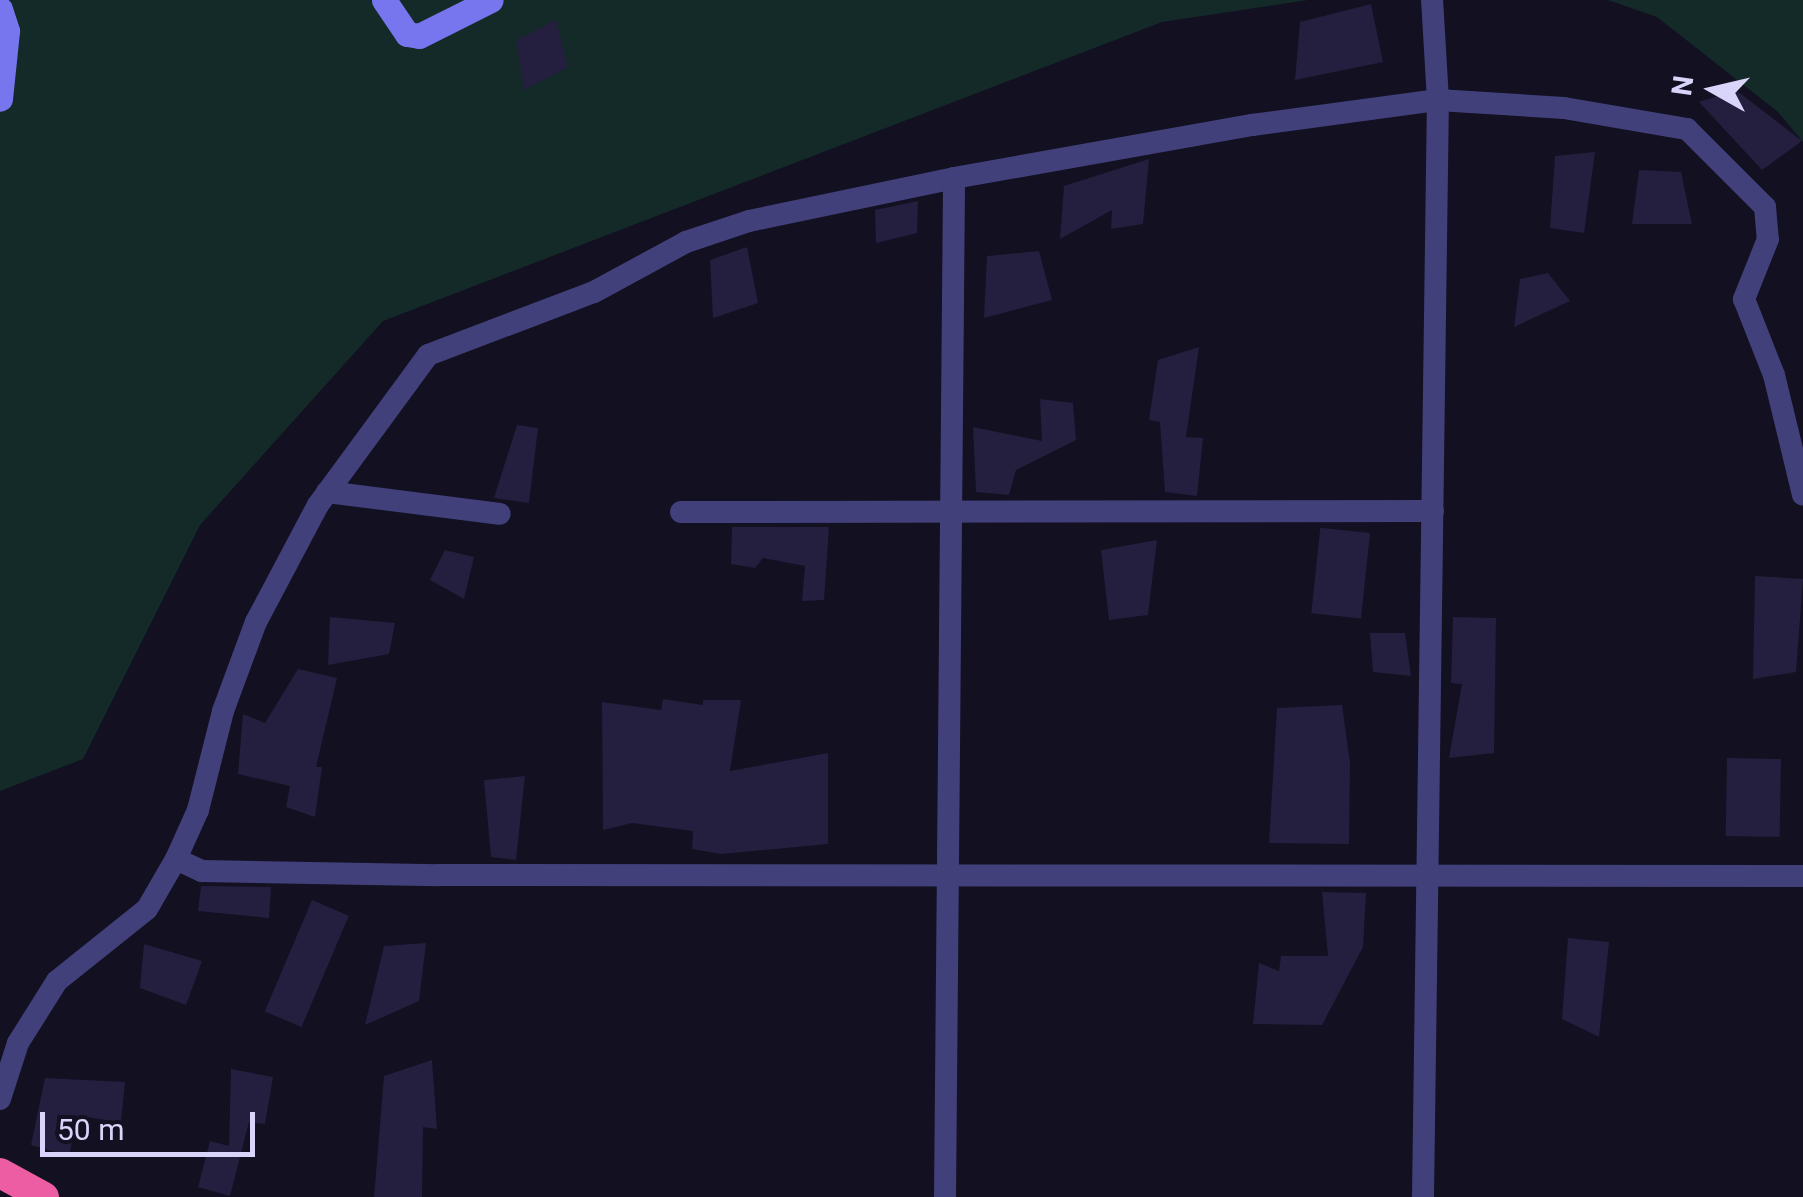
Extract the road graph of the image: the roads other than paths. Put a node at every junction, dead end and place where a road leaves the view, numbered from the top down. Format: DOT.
graph roads {
  1 [pos="384,0"];
  2 [pos="491,0"];
  3 [pos="1432,0"];
  4 [pos="0,9"];
  5 [pos="0,98"];
  6 [pos="1438,100"];
  7 [pos="954,178"];
  8 [pos="327,492"];
  9 [pos="1803,494"];
  10 [pos="1434,511"];
  11 [pos="681,512"];
  12 [pos="500,514"];
  13 [pos="954,514"];
  14 [pos="176,859"];
  15 [pos="951,872"];
  16 [pos="1803,876"];
  17 [pos="1430,878"];
  18 [pos="0,1099"];
  19 [pos="0,1174"];
  20 [pos="44,1197"];
  21 [pos="945,1197"];
  22 [pos="1424,1197"];
  1 -- 2 [label="street"];
  3 -- 6 [label="street"];
  4 -- 5 [label="street"];
  6 -- 7 [label="street"];
  6 -- 9 [label="street"];
  6 -- 10 [label="street"];
  7 -- 8 [label="street"];
  7 -- 13 [label="street"];
  8 -- 12 [label="street"];
  8 -- 14 [label="street"];
  10 -- 13 [label="street"];
  10 -- 17 [label="street"];
  11 -- 13 [label="street"];
  13 -- 15 [label="street"];
  14 -- 15 [label="street"];
  14 -- 18 [label="street"];
  15 -- 17 [label="street"];
  15 -- 21 [label="street"];
  16 -- 17 [label="street"];
  17 -- 22 [label="street"];
  19 -- 20 [label="highway"];
}
